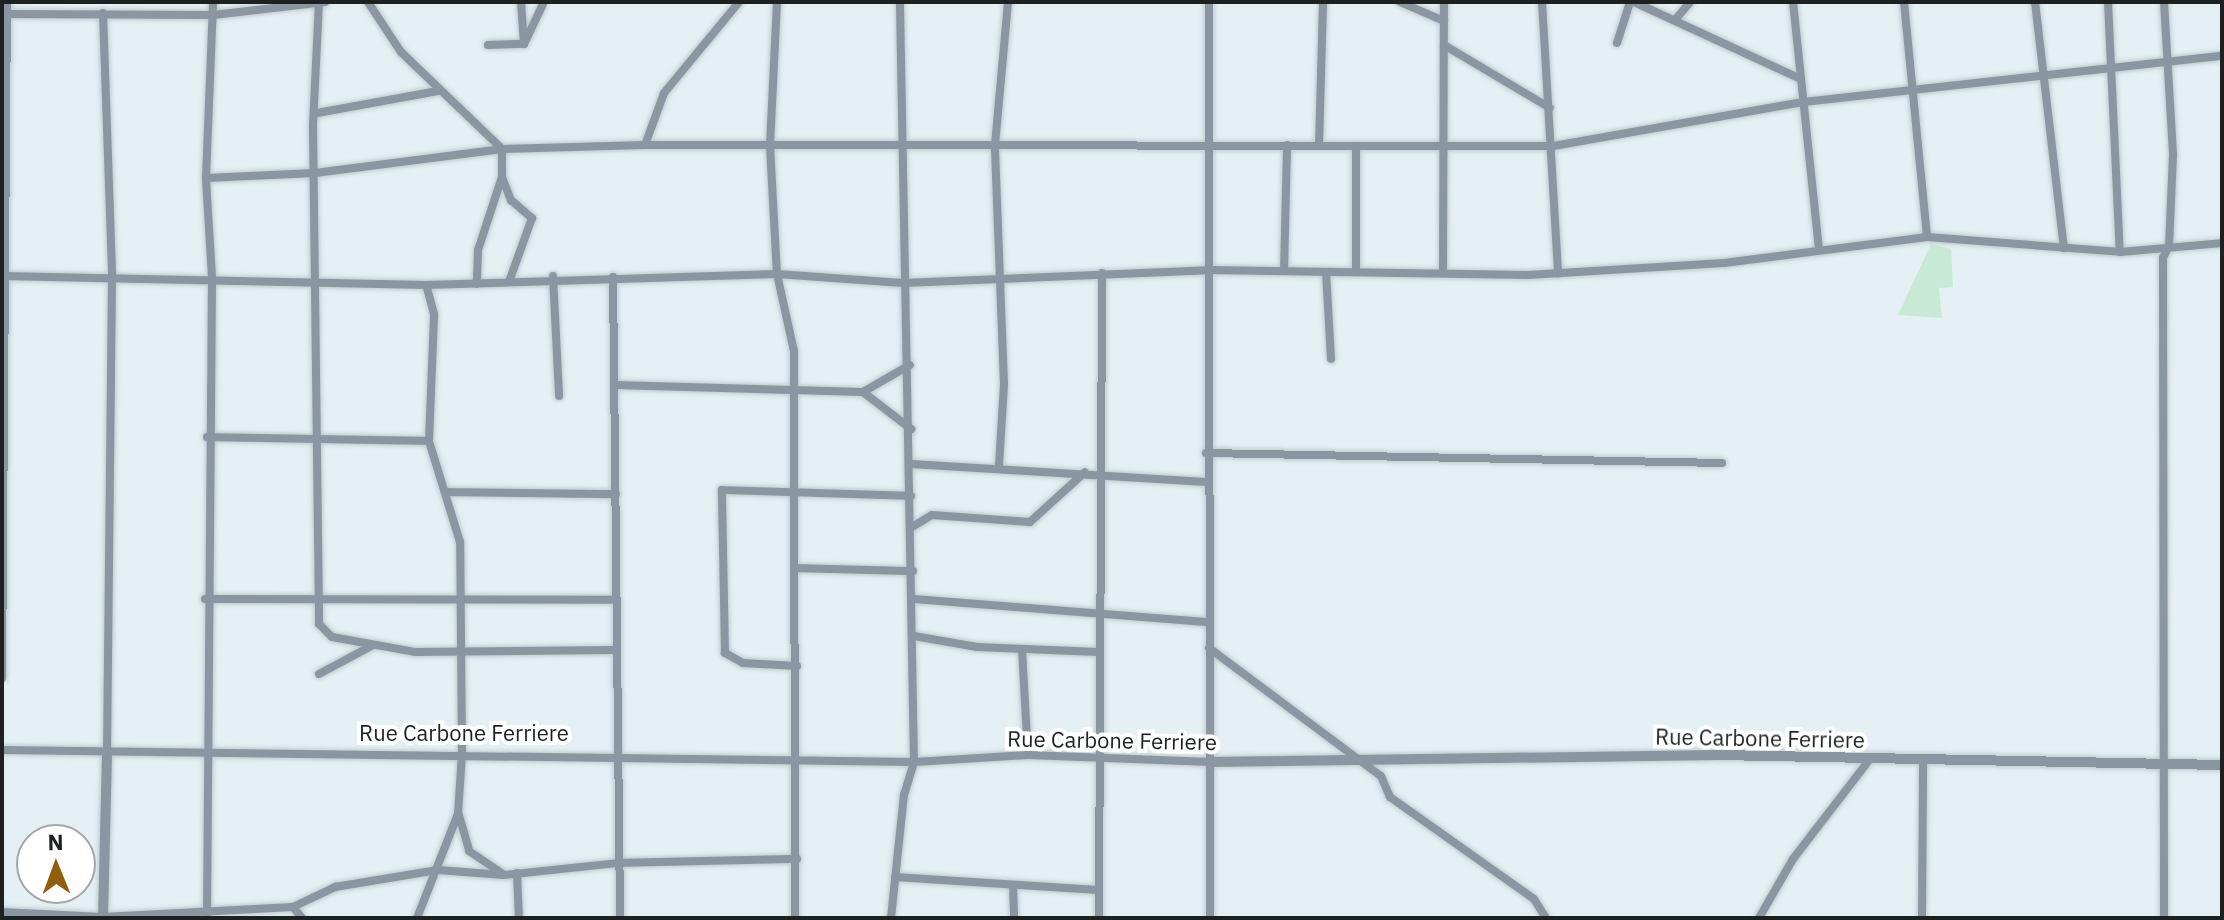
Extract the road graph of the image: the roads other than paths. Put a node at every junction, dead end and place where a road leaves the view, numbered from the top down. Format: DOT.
graph roads {
  1 [pos="7,2"];
  2 [pos="213,2"];
  3 [pos="319,2"];
  4 [pos="325,2"];
  5 [pos="368,2"];
  6 [pos="521,2"];
  7 [pos="739,2"];
  8 [pos="777,2"];
  9 [pos="900,2"];
  10 [pos="1008,2"];
  11 [pos="1209,2"];
  12 [pos="1323,2"];
  13 [pos="1400,2"];
  14 [pos="1444,2"];
  15 [pos="1542,2"];
  16 [pos="1632,2"];
  17 [pos="1690,2"];
  18 [pos="1793,2"];
  19 [pos="1904,2"];
  20 [pos="2035,2"];
  21 [pos="2108,2"];
  22 [pos="2164,2"];
  23 [pos="543,4"];
  24 [pos="103,13"];
  25 [pos="4,14"];
  26 [pos="213,15"];
  27 [pos="1675,20"];
  28 [pos="1444,21"];
  29 [pos="1617,43"];
  30 [pos="524,44"];
  31 [pos="488,45"];
  32 [pos="1444,45"];
  33 [pos="2222,56"];
  34 [pos="2166,66"];
  35 [pos="2114,69"];
  36 [pos="2043,75"];
  37 [pos="1801,79"];
  38 [pos="438,91"];
  39 [pos="1915,91"];
  40 [pos="1803,102"];
  41 [pos="1550,108"];
  42 [pos="317,113"];
  43 [pos="1206,143"];
  44 [pos="645,145"];
  45 [pos="995,145"];
  46 [pos="1287,145"];
  47 [pos="770,146"];
  48 [pos="1319,146"];
  49 [pos="1356,146"];
  50 [pos="1553,146"];
  51 [pos="904,148"];
  52 [pos="1443,148"];
  53 [pos="502,149"];
  54 [pos="315,173"];
  55 [pos="502,177"];
  56 [pos="206,178"];
  57 [pos="1927,237"];
  58 [pos="2222,243"];
  59 [pos="2169,246"];
  60 [pos="2064,248"];
  61 [pos="1819,250"];
  62 [pos="2120,252"];
  63 [pos="1208,270"];
  64 [pos="1284,271"];
  65 [pos="1326,272"];
  66 [pos="1356,272"];
  67 [pos="1102,273"];
  68 [pos="1443,273"];
  69 [pos="777,274"];
  70 [pos="1558,274"];
  71 [pos="4,276"];
  72 [pos="553,276"];
  73 [pos="1002,276"];
  74 [pos="112,277"];
  75 [pos="212,277"];
  76 [pos="613,277"];
  77 [pos="318,280"];
  78 [pos="509,282"];
  79 [pos="903,283"];
  80 [pos="477,284"];
  81 [pos="426,285"];
  82 [pos="1331,359"];
  83 [pos="910,365"];
  84 [pos="615,385"];
  85 [pos="795,392"];
  86 [pos="863,392"];
  87 [pos="559,396"];
  88 [pos="911,429"];
  89 [pos="207,437"];
  90 [pos="317,441"];
  91 [pos="429,441"];
  92 [pos="1206,453"];
  93 [pos="1722,463"];
  94 [pos="911,464"];
  95 [pos="999,466"];
  96 [pos="1085,472"];
  97 [pos="1100,473"];
  98 [pos="1206,482"];
  99 [pos="446,492"];
  100 [pos="793,493"];
  101 [pos="616,494"];
  102 [pos="911,496"];
  103 [pos="912,527"];
  104 [pos="796,568"];
  105 [pos="913,571"];
  106 [pos="205,599"];
  107 [pos="460,599"];
  108 [pos="914,599"];
  109 [pos="318,600"];
  110 [pos="616,600"];
  111 [pos="1099,613"];
  112 [pos="1209,622"];
  113 [pos="914,636"];
  114 [pos="373,645"];
  115 [pos="1209,648"];
  116 [pos="1022,649"];
  117 [pos="616,650"];
  118 [pos="461,651"];
  119 [pos="1098,652"];
  120 [pos="797,666"];
  121 [pos="319,674"];
  122 [pos="2,678"];
  123 [pos="2,750"];
  124 [pos="107,752"];
  125 [pos="204,752"];
  126 [pos="462,753"];
  127 [pos="617,754"];
  128 [pos="1028,755"];
  129 [pos="798,758"];
  130 [pos="1098,759"];
  131 [pos="1870,759"];
  132 [pos="1923,761"];
  133 [pos="914,762"];
  134 [pos="1211,762"];
  135 [pos="1360,762"];
  136 [pos="2163,764"];
  137 [pos="2222,765"];
  138 [pos="458,814"];
  139 [pos="797,859"];
  140 [pos="619,863"];
  141 [pos="438,870"];
  142 [pos="517,873"];
  143 [pos="504,875"];
  144 [pos="895,877"];
  145 [pos="1013,885"];
  146 [pos="1098,890"];
  147 [pos="293,907"];
  148 [pos="2,912"];
  149 [pos="208,914"];
  150 [pos="103,918"];
  151 [pos="302,918"];
  152 [pos="417,918"];
  153 [pos="519,918"];
  154 [pos="620,918"];
  155 [pos="795,918"];
  156 [pos="891,918"];
  157 [pos="1014,918"];
  158 [pos="1099,918"];
  159 [pos="1210,918"];
  160 [pos="1546,918"];
  161 [pos="1759,918"];
  162 [pos="1922,918"];
  163 [pos="2164,918"];
  1 -- 25 [label="street"];
  2 -- 26 [label="street"];
  3 -- 4 [label="street"];
  3 -- 26 [label="street"];
  3 -- 42 [label="street"];
  5 -- 38 [label="street"];
  6 -- 30 [label="street"];
  7 -- 44 [label="street"];
  8 -- 47 [label="street"];
  9 -- 51 [label="street"];
  10 -- 45 [label="street"];
  11 -- 43 [label="street"];
  12 -- 48 [label="street"];
  13 -- 28 [label="street"];
  14 -- 28 [label="street"];
  15 -- 41 [label="street"];
  16 -- 27 [label="street"];
  16 -- 29 [label="street"];
  17 -- 27 [label="street"];
  18 -- 37 [label="street"];
  19 -- 39 [label="street"];
  20 -- 36 [label="street"];
  21 -- 35 [label="street"];
  22 -- 34 [label="street"];
  23 -- 30 [label="street"];
  24 -- 25 [label="street"];
  24 -- 26 [label="street"];
  24 -- 74 [label="street"];
  25 -- 71 [label="street"];
  26 -- 56 [label="street"];
  27 -- 37 [label="street"];
  28 -- 32 [label="street"];
  30 -- 31 [label="street"];
  32 -- 41 [label="street"];
  32 -- 52 [label="street"];
  33 -- 34 [label="street"];
  34 -- 35 [label="street"];
  34 -- 59 [label="street"];
  35 -- 36 [label="street"];
  35 -- 62 [label="street"];
  36 -- 39 [label="street"];
  36 -- 60 [label="street"];
  37 -- 40 [label="street"];
  38 -- 42 [label="street"];
  38 -- 53 [label="street"];
  39 -- 40 [label="street"];
  39 -- 57 [label="street"];
  40 -- 50 [label="street"];
  40 -- 61 [label="street"];
  41 -- 50 [label="street"];
  42 -- 54 [label="street"];
  43 -- 45 [label="street"];
  43 -- 46 [label="street"];
  43 -- 63 [label="street"];
  44 -- 47 [label="street"];
  44 -- 53 [label="street"];
  45 -- 51 [label="street"];
  45 -- 73 [label="street"];
  46 -- 48 [label="street"];
  46 -- 64 [label="street"];
  47 -- 51 [label="street"];
  47 -- 69 [label="street"];
  48 -- 49 [label="street"];
  49 -- 52 [label="street"];
  49 -- 66 [label="street"];
  50 -- 52 [label="street"];
  50 -- 70 [label="street"];
  51 -- 79 [label="street"];
  52 -- 68 [label="street"];
  53 -- 54 [label="street"];
  53 -- 55 [label="street"];
  54 -- 56 [label="street"];
  54 -- 77 [label="street"];
  55 -- 78 [label="street"];
  55 -- 80 [label="street"];
  56 -- 75 [label="street"];
  57 -- 60 [label="street"];
  57 -- 61 [label="street"];
  58 -- 59 [label="street"];
  59 -- 62 [label="street"];
  59 -- 136 [label="street"];
  60 -- 62 [label="street"];
  61 -- 70 [label="street"];
  63 -- 64 [label="street"];
  63 -- 67 [label="street"];
  63 -- 92 [label="street"];
  64 -- 65 [label="street"];
  65 -- 66 [label="street"];
  65 -- 82 [label="street"];
  66 -- 68 [label="street"];
  67 -- 73 [label="street"];
  67 -- 97 [label="street"];
  68 -- 70 [label="street"];
  69 -- 76 [label="street"];
  69 -- 79 [label="street"];
  69 -- 85 [label="street"];
  71 -- 74 [label="street"];
  71 -- 122 [label="street"];
  72 -- 76 [label="street"];
  72 -- 78 [label="street"];
  72 -- 87 [label="street"];
  73 -- 79 [label="street"];
  73 -- 95 [label="street"];
  74 -- 75 [label="street"];
  74 -- 124 [label="street"];
  75 -- 77 [label="street"];
  75 -- 89 [label="street"];
  76 -- 84 [label="street"];
  77 -- 81 [label="street"];
  77 -- 90 [label="street"];
  78 -- 80 [label="street"];
  79 -- 83 [label="street"];
  80 -- 81 [label="street"];
  81 -- 91 [label="street"];
  83 -- 86 [label="street"];
  83 -- 88 [label="street"];
  84 -- 85 [label="street"];
  84 -- 101 [label="street"];
  85 -- 86 [label="street"];
  85 -- 100 [label="street"];
  86 -- 88 [label="street"];
  88 -- 94 [label="street"];
  89 -- 90 [label="street"];
  89 -- 106 [label="street"];
  90 -- 91 [label="street"];
  90 -- 109 [label="street"];
  91 -- 99 [label="street"];
  92 -- 93 [label="street"];
  92 -- 98 [label="street"];
  94 -- 95 [label="street"];
  94 -- 102 [label="street"];
  95 -- 96 [label="street"];
  96 -- 97 [label="street"];
  96 -- 103 [label="street"];
  97 -- 98 [label="street"];
  97 -- 111 [label="street"];
  98 -- 112 [label="street"];
  99 -- 101 [label="street"];
  99 -- 107 [label="street"];
  100 -- 102 [label="street"];
  100 -- 104 [label="street"];
  100 -- 120 [label="street"];
  101 -- 110 [label="street"];
  102 -- 103 [label="street"];
  103 -- 105 [label="street"];
  104 -- 105 [label="street"];
  104 -- 120 [label="street"];
  105 -- 108 [label="street"];
  106 -- 109 [label="street"];
  106 -- 125 [label="street"];
  107 -- 109 [label="street"];
  107 -- 110 [label="street"];
  107 -- 118 [label="street"];
  108 -- 111 [label="street"];
  108 -- 113 [label="street"];
  109 -- 114 [label="street"];
  110 -- 117 [label="street"];
  111 -- 112 [label="street"];
  111 -- 119 [label="street"];
  112 -- 115 [label="street"];
  113 -- 116 [label="street"];
  113 -- 133 [label="street"];
  114 -- 118 [label="street"];
  114 -- 121 [label="street"];
  115 -- 134 [label="street"];
  115 -- 135 [label="street"];
  116 -- 119 [label="street"];
  116 -- 128 [label="street"];
  117 -- 118 [label="street"];
  117 -- 127 [label="street"];
  118 -- 126 [label="street"];
  119 -- 130 [label="street"];
  120 -- 129 [label="street"];
  123 -- 124 [label="street, Rue Carbone Ferriere"];
  124 -- 125 [label="street, Rue Carbone Ferriere"];
  124 -- 150 [label="street"];
  125 -- 126 [label="street, Rue Carbone Ferriere"];
  125 -- 149 [label="street"];
  126 -- 127 [label="street, Rue Carbone Ferriere"];
  126 -- 138 [label="street"];
  127 -- 129 [label="street, Rue Carbone Ferriere"];
  127 -- 140 [label="street"];
  128 -- 130 [label="street, Rue Carbone Ferriere"];
  128 -- 133 [label="street, Rue Carbone Ferriere"];
  129 -- 133 [label="street, Rue Carbone Ferriere"];
  129 -- 139 [label="street"];
  130 -- 134 [label="street, Rue Carbone Ferriere"];
  130 -- 146 [label="street"];
  131 -- 132 [label="street, Rue Carbone Ferriere"];
  131 -- 135 [label="street, Rue Carbone Ferriere"];
  131 -- 161 [label="street"];
  132 -- 136 [label="street, Rue Carbone Ferriere"];
  132 -- 162 [label="street"];
  133 -- 144 [label="street"];
  134 -- 135 [label="street, Rue Carbone Ferriere"];
  134 -- 159 [label="street"];
  135 -- 160 [label="street"];
  136 -- 137 [label="street, Rue Carbone Ferriere"];
  136 -- 163 [label="street"];
  138 -- 141 [label="street"];
  138 -- 143 [label="street"];
  139 -- 140 [label="street"];
  139 -- 155 [label="street"];
  140 -- 142 [label="street"];
  140 -- 154 [label="street"];
  141 -- 143 [label="street"];
  141 -- 147 [label="street"];
  141 -- 152 [label="street"];
  142 -- 143 [label="street"];
  142 -- 153 [label="street"];
  144 -- 145 [label="street"];
  144 -- 156 [label="street"];
  145 -- 146 [label="street"];
  145 -- 157 [label="street"];
  146 -- 158 [label="street"];
  147 -- 149 [label="street"];
  147 -- 151 [label="street"];
  148 -- 150 [label="street"];
  149 -- 150 [label="street"];
}
